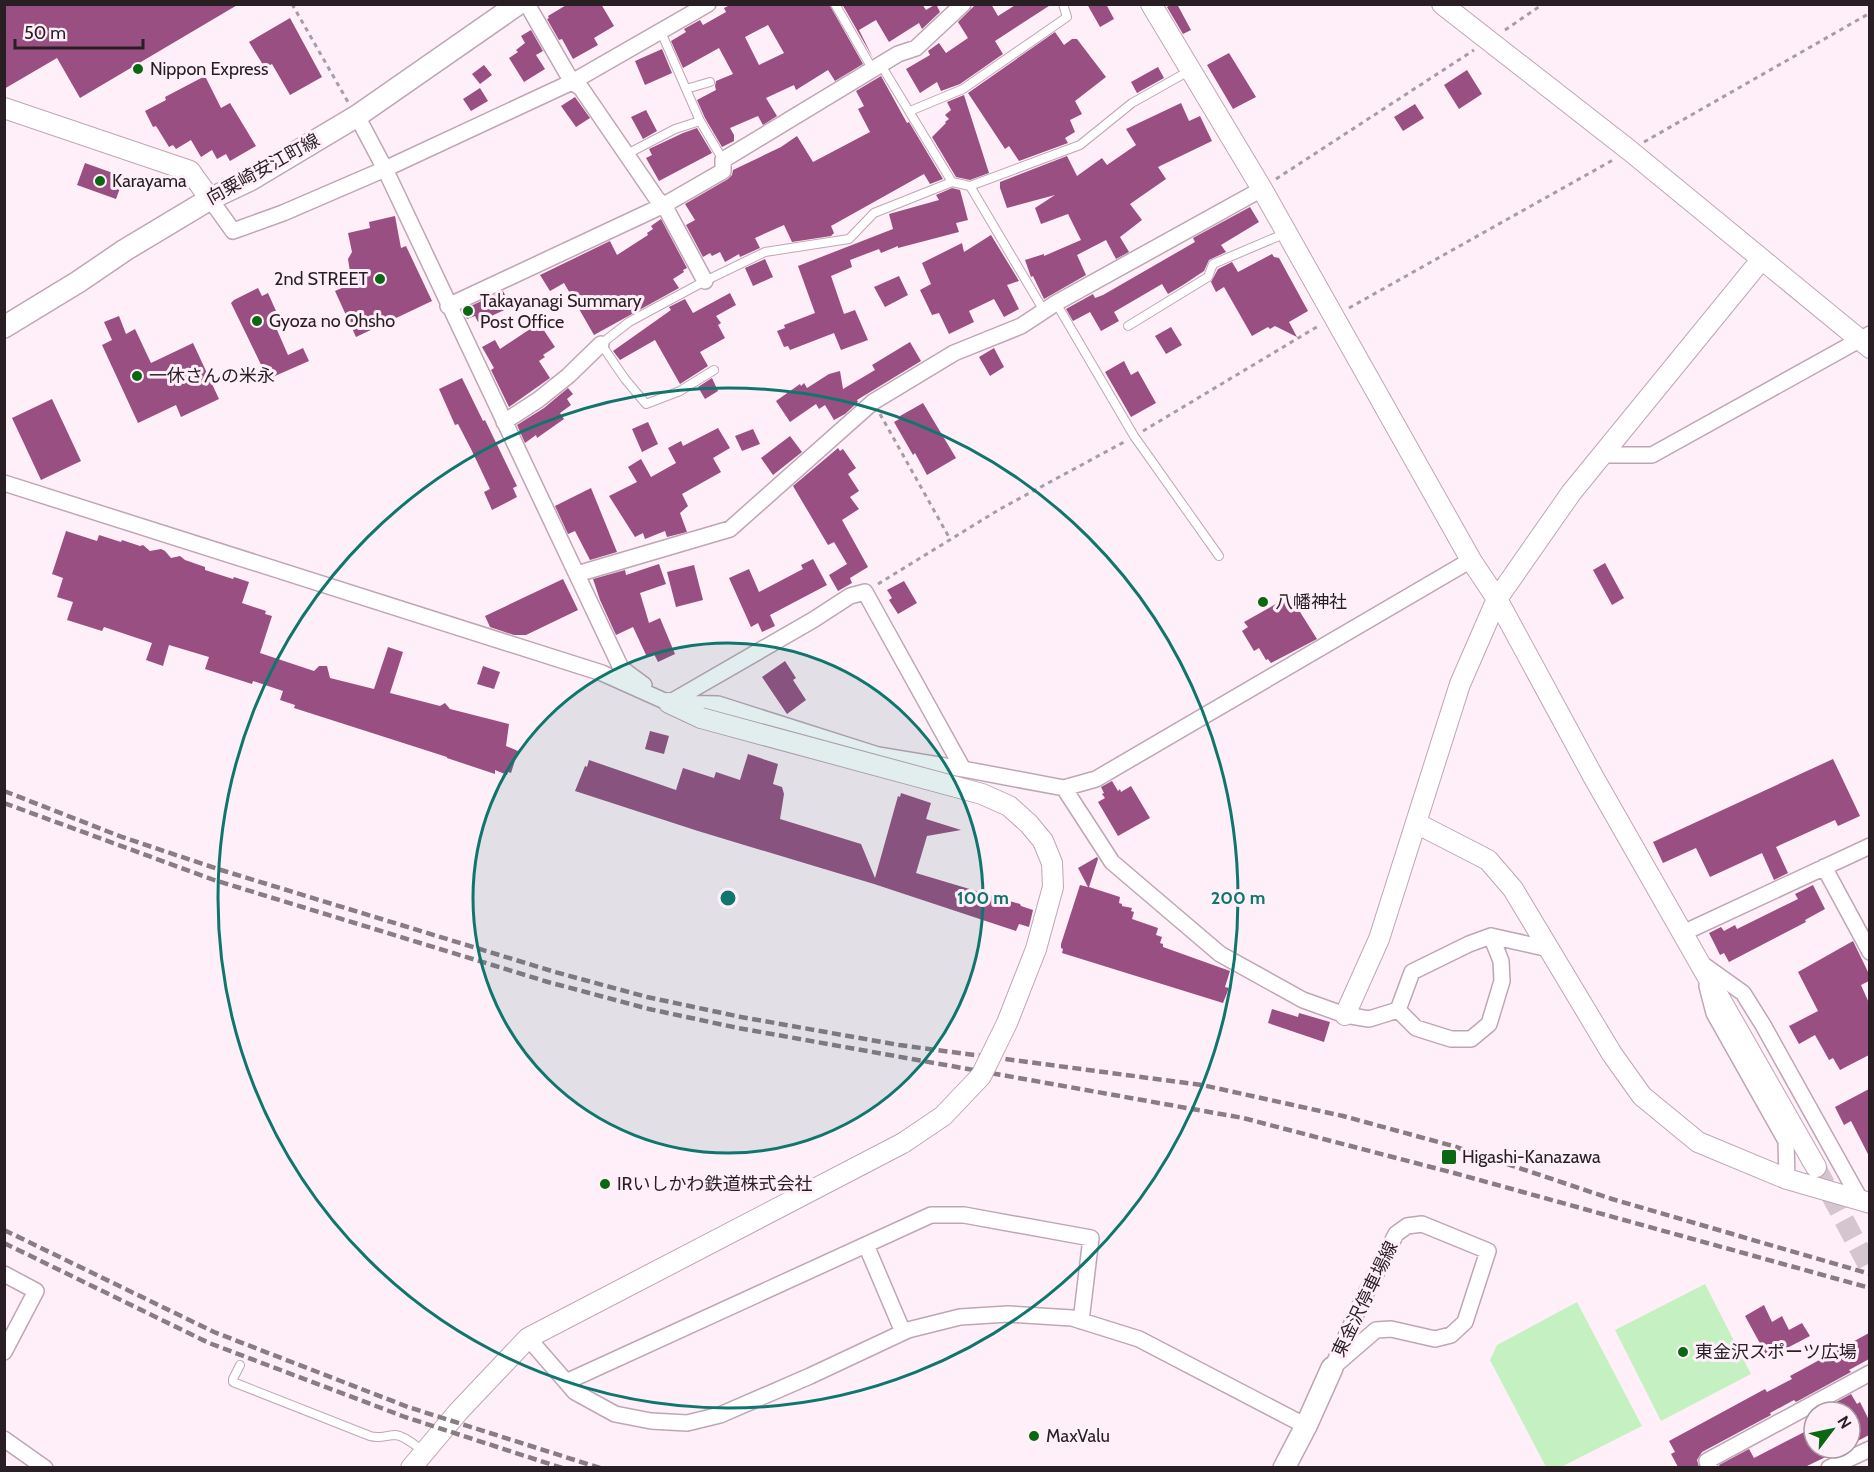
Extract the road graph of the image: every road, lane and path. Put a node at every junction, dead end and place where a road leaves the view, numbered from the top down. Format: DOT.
graph roads {
  1 [pos="292,4"];
  2 [pos="518,4"];
  3 [pos="527,4"];
  4 [pos="708,4"];
  5 [pos="835,4"];
  6 [pos="963,4"];
  7 [pos="1063,4"];
  8 [pos="1151,4"];
  9 [pos="1442,4"];
  10 [pos="1543,4"];
  11 [pos="1869,13"];
  12 [pos="661,32"];
  13 [pos="1488,41"];
  14 [pos="877,67"];
  15 [pos="1190,71"];
  16 [pos="710,81"];
  17 [pos="572,82"];
  18 [pos="686,89"];
  19 [pos="4,108"];
  20 [pos="910,111"];
  21 [pos="357,116"];
  22 [pos="700,121"];
  23 [pos="1629,150"];
  24 [pos="627,154"];
  25 [pos="723,160"];
  26 [pos="385,169"];
  27 [pos="952,182"];
  28 [pos="970,186"];
  29 [pos="1262,189"];
  30 [pos="210,199"];
  31 [pos="664,205"];
  32 [pos="1287,232"];
  33 [pos="1761,260"];
  34 [pos="705,281"];
  35 [pos="448,306"];
  36 [pos="1050,307"];
  37 [pos="1335,316"];
  38 [pos="1128,326"];
  39 [pos="4,327"];
  40 [pos="1866,341"];
  41 [pos="601,344"];
  42 [pos="714,370"];
  43 [pos="873,402"];
  44 [pos="504,422"];
  45 [pos="1134,436"];
  46 [pos="1603,455"];
  47 [pos="4,483"];
  48 [pos="951,540"];
  49 [pos="1219,556"];
  50 [pos="1471,560"];
  51 [pos="577,574"];
  52 [pos="865,592"];
  53 [pos="1497,599"];
  54 [pos="669,703"];
  55 [pos="963,769"];
  56 [pos="1064,788"];
  57 [pos="1416,823"];
  58 [pos="1869,846"];
  59 [pos="1824,867"];
  60 [pos="1683,933"];
  61 [pos="1491,936"];
  62 [pos="1549,950"];
  63 [pos="1869,952"];
  64 [pos="1701,963"];
  65 [pos="1398,1010"];
  66 [pos="1345,1015"];
  67 [pos="1816,1167"];
  68 [pos="1787,1179"];
  69 [pos="1865,1202"];
  70 [pos="866,1245"];
  71 [pos="4,1274"];
  72 [pos="1081,1321"];
  73 [pos="903,1332"];
  74 [pos="528,1338"];
  75 [pos="4,1352"];
  76 [pos="240,1365"];
  77 [pos="1332,1368"];
  78 [pos="1869,1373"];
  79 [pos="566,1382"];
  80 [pos="1306,1426"];
  81 [pos="4,1439"];
  82 [pos="1869,1449"];
  83 [pos="424,1452"];
  84 [pos="45,1467"];
  85 [pos="411,1467"];
  86 [pos="1284,1467"];
  87 [pos="1710,1467"];
  88 [pos="1829,1467"];
  1 -- 21 [label="path"];
  2 -- 21 [label="main road, 向粟崎安江町線"];
  3 -- 17 [label="street"];
  4 -- 12 [label="street"];
  5 -- 14 [label="lane"];
  6 -- 14 [label="street"];
  7 -- 20 [label="lane"];
  8 -- 15 [label="street"];
  9 -- 13 [label="street"];
  10 -- 13 [label="path"];
  11 -- 23 [label="path"];
  12 -- 17 [label="street"];
  12 -- 18 [label="lane"];
  13 -- 23 [label="street"];
  13 -- 29 [label="path"];
  14 -- 20 [label="lane"];
  14 -- 25 [label="street"];
  15 -- 28 [label="lane"];
  15 -- 29 [label="street"];
  16 -- 18 [label="lane"];
  17 -- 24 [label="street"];
  17 -- 26 [label="street"];
  18 -- 22 [label="lane"];
  19 -- 30 [label="street"];
  20 -- 27 [label="lane"];
  21 -- 26 [label="street"];
  21 -- 30 [label="main road, 向粟崎安江町線"];
  22 -- 24 [label="lane"];
  22 -- 25 [label="lane"];
  23 -- 33 [label="street"];
  23 -- 37 [label="path"];
  24 -- 31 [label="street"];
  25 -- 31 [label="street"];
  26 -- 30 [label="street"];
  26 -- 35 [label="street"];
  27 -- 28 [label="lane"];
  27 -- 34 [label="lane"];
  28 -- 36 [label="lane"];
  29 -- 32 [label="street"];
  29 -- 36 [label="street"];
  30 -- 39 [label="main road, 向粟崎安江町線"];
  31 -- 34 [label="street"];
  31 -- 35 [label="street"];
  32 -- 37 [label="street"];
  32 -- 38 [label="lane"];
  33 -- 40 [label="street"];
  33 -- 46 [label="street"];
  34 -- 41 [label="lane"];
  35 -- 44 [label="street"];
  36 -- 43 [label="street"];
  36 -- 45 [label="lane"];
  37 -- 45 [label="path"];
  37 -- 50 [label="street"];
  40 -- 46 [label="street"];
  41 -- 42 [label="lane"];
  41 -- 44 [label="street"];
  43 -- 48 [label="path"];
  43 -- 51 [label="street"];
  44 -- 51 [label="street"];
  45 -- 48 [label="path"];
  45 -- 49 [label="lane"];
  46 -- 53 [label="street"];
  47 -- 54 [label="street"];
  48 -- 52 [label="path"];
  50 -- 53 [label="street"];
  50 -- 56 [label="street"];
  51 -- 54 [label="street"];
  52 -- 54 [label="street"];
  52 -- 55 [label="street"];
  53 -- 57 [label="street"];
  53 -- 60 [label="street"];
  54 -- 55 [label="street"];
  54 -- 74 [label="street, bridge"];
  55 -- 56 [label="street"];
  56 -- 66 [label="street"];
  57 -- 62 [label="street"];
  57 -- 66 [label="street"];
  58 -- 59 [label="street"];
  59 -- 60 [label="street"];
  59 -- 63 [label="street"];
  60 -- 64 [label="street"];
  61 -- 62 [label="street"];
  61 -- 65 [label="street"];
  61 -- 65 [label="street"];
  62 -- 68 [label="street"];
  64 -- 67 [label="street"];
  64 -- 68 [label="street"];
  64 -- 69 [label="street"];
  65 -- 66 [label="street"];
  68 -- 69 [label="street"];
  70 -- 72 [label="street"];
  70 -- 73 [label="street"];
  70 -- 79 [label="street"];
  71 -- 75 [label="street"];
  72 -- 73 [label="street"];
  72 -- 80 [label="street"];
  73 -- 79 [label="street"];
  74 -- 79 [label="street"];
  74 -- 83 [label="street"];
  76 -- 83 [label="lane"];
  77 -- 77 [label="street, 東金沢停車場線"];
  77 -- 80 [label="main road, 東金沢停車場線"];
  78 -- 87 [label="street"];
  80 -- 86 [label="main road, 東金沢停車場線"];
  81 -- 84 [label="street"];
  82 -- 88 [label="street"];
  83 -- 85 [label="street"];
}
